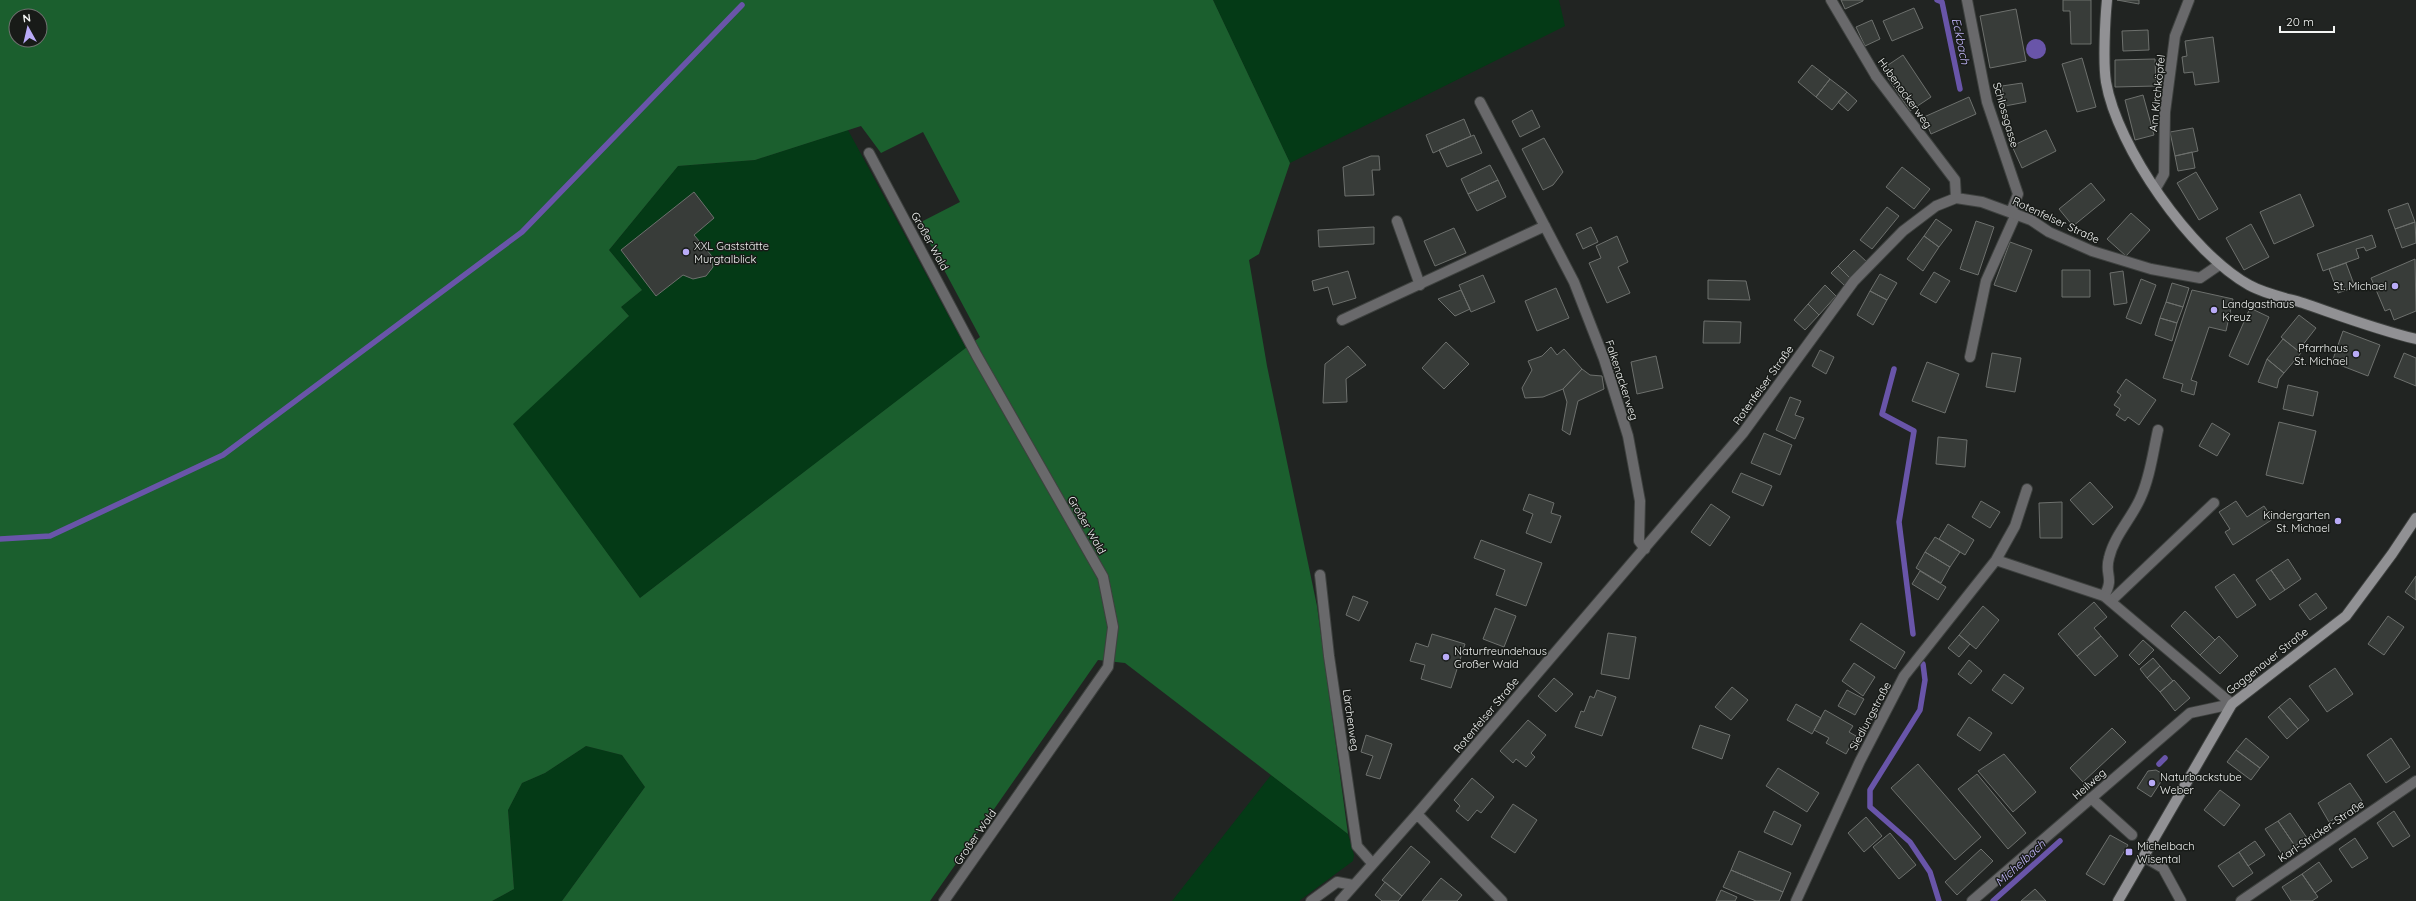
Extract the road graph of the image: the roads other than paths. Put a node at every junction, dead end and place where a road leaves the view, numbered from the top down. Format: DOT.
graph roads {
  1 [pos="1831,0"];
  2 [pos="1967,0"];
  3 [pos="2107,0"];
  4 [pos="2188,0"];
  5 [pos="1480,102"];
  6 [pos="869,153"];
  7 [pos="2156,188"];
  8 [pos="1956,198"];
  9 [pos="2014,213"];
  10 [pos="1397,220"];
  11 [pos="1545,226"];
  12 [pos="2219,265"];
  13 [pos="1420,285"];
  14 [pos="1342,320"];
  15 [pos="2416,339"];
  16 [pos="1970,357"];
  17 [pos="2158,430"];
  18 [pos="2027,489"];
  19 [pos="2214,503"];
  20 [pos="2416,518"];
  21 [pos="1645,549"];
  22 [pos="1996,560"];
  23 [pos="1320,575"];
  24 [pos="2108,599"];
  25 [pos="2232,704"];
  26 [pos="2416,781"];
  27 [pos="2091,798"];
  28 [pos="1417,814"];
  29 [pos="2132,835"];
  30 [pos="2144,857"];
  31 [pos="1372,863"];
  32 [pos="1353,885"];
  33 [pos="944,901"];
  34 [pos="1311,901"];
  35 [pos="1340,901"];
  36 [pos="1502,901"];
  37 [pos="1796,901"];
  38 [pos="1972,901"];
  39 [pos="2118,901"];
  40 [pos="2181,901"];
  41 [pos="2241,901"];
  1 -- 8 [label="street, Hubenackerweg"];
  2 -- 9 [label="street, Schlossgasse"];
  3 -- 7 [label="main road"];
  4 -- 7 [label="street, Am Kirchköpfel"];
  5 -- 11 [label="street, Falkenackerweg"];
  6 -- 33 [label="street, Großer Wald"];
  7 -- 12 [label="main road"];
  8 -- 9 [label="street, Rotenfelser Straße"];
  8 -- 21 [label="street, Rotenfelser Straße"];
  9 -- 12 [label="street, Rotenfelser Straße"];
  9 -- 16 [label="street, Schlossgasse"];
  10 -- 13 [label="street"];
  11 -- 13 [label="street"];
  11 -- 21 [label="street, Falkenackerweg"];
  12 -- 15 [label="main road"];
  13 -- 14 [label="street"];
  17 -- 24 [label="street"];
  18 -- 22 [label="street, Siedlungstraße"];
  19 -- 24 [label="street"];
  20 -- 25 [label="main road, Gaggenauer Straße"];
  21 -- 28 [label="street, Rotenfelser Straße"];
  22 -- 24 [label="street"];
  22 -- 37 [label="street, Siedlungstraße"];
  23 -- 31 [label="street, Lärchenweg"];
  24 -- 25 [label="street"];
  25 -- 27 [label="street, Heilweg"];
  25 -- 30 [label="main road, Gaggenauer Straße"];
  26 -- 41 [label="street, Karl-Stricker-Straße"];
  27 -- 29 [label="street"];
  27 -- 38 [label="street, Heilweg"];
  28 -- 31 [label="street, Rotenfelser Straße"];
  28 -- 36 [label="street"];
  30 -- 39 [label="main road, Gaggenauer Straße"];
  30 -- 40 [label="street"];
  31 -- 32 [label="street, Rotenfelser Straße"];
  32 -- 34 [label="street"];
  32 -- 35 [label="street, Rotenfelser Straße"];
}
